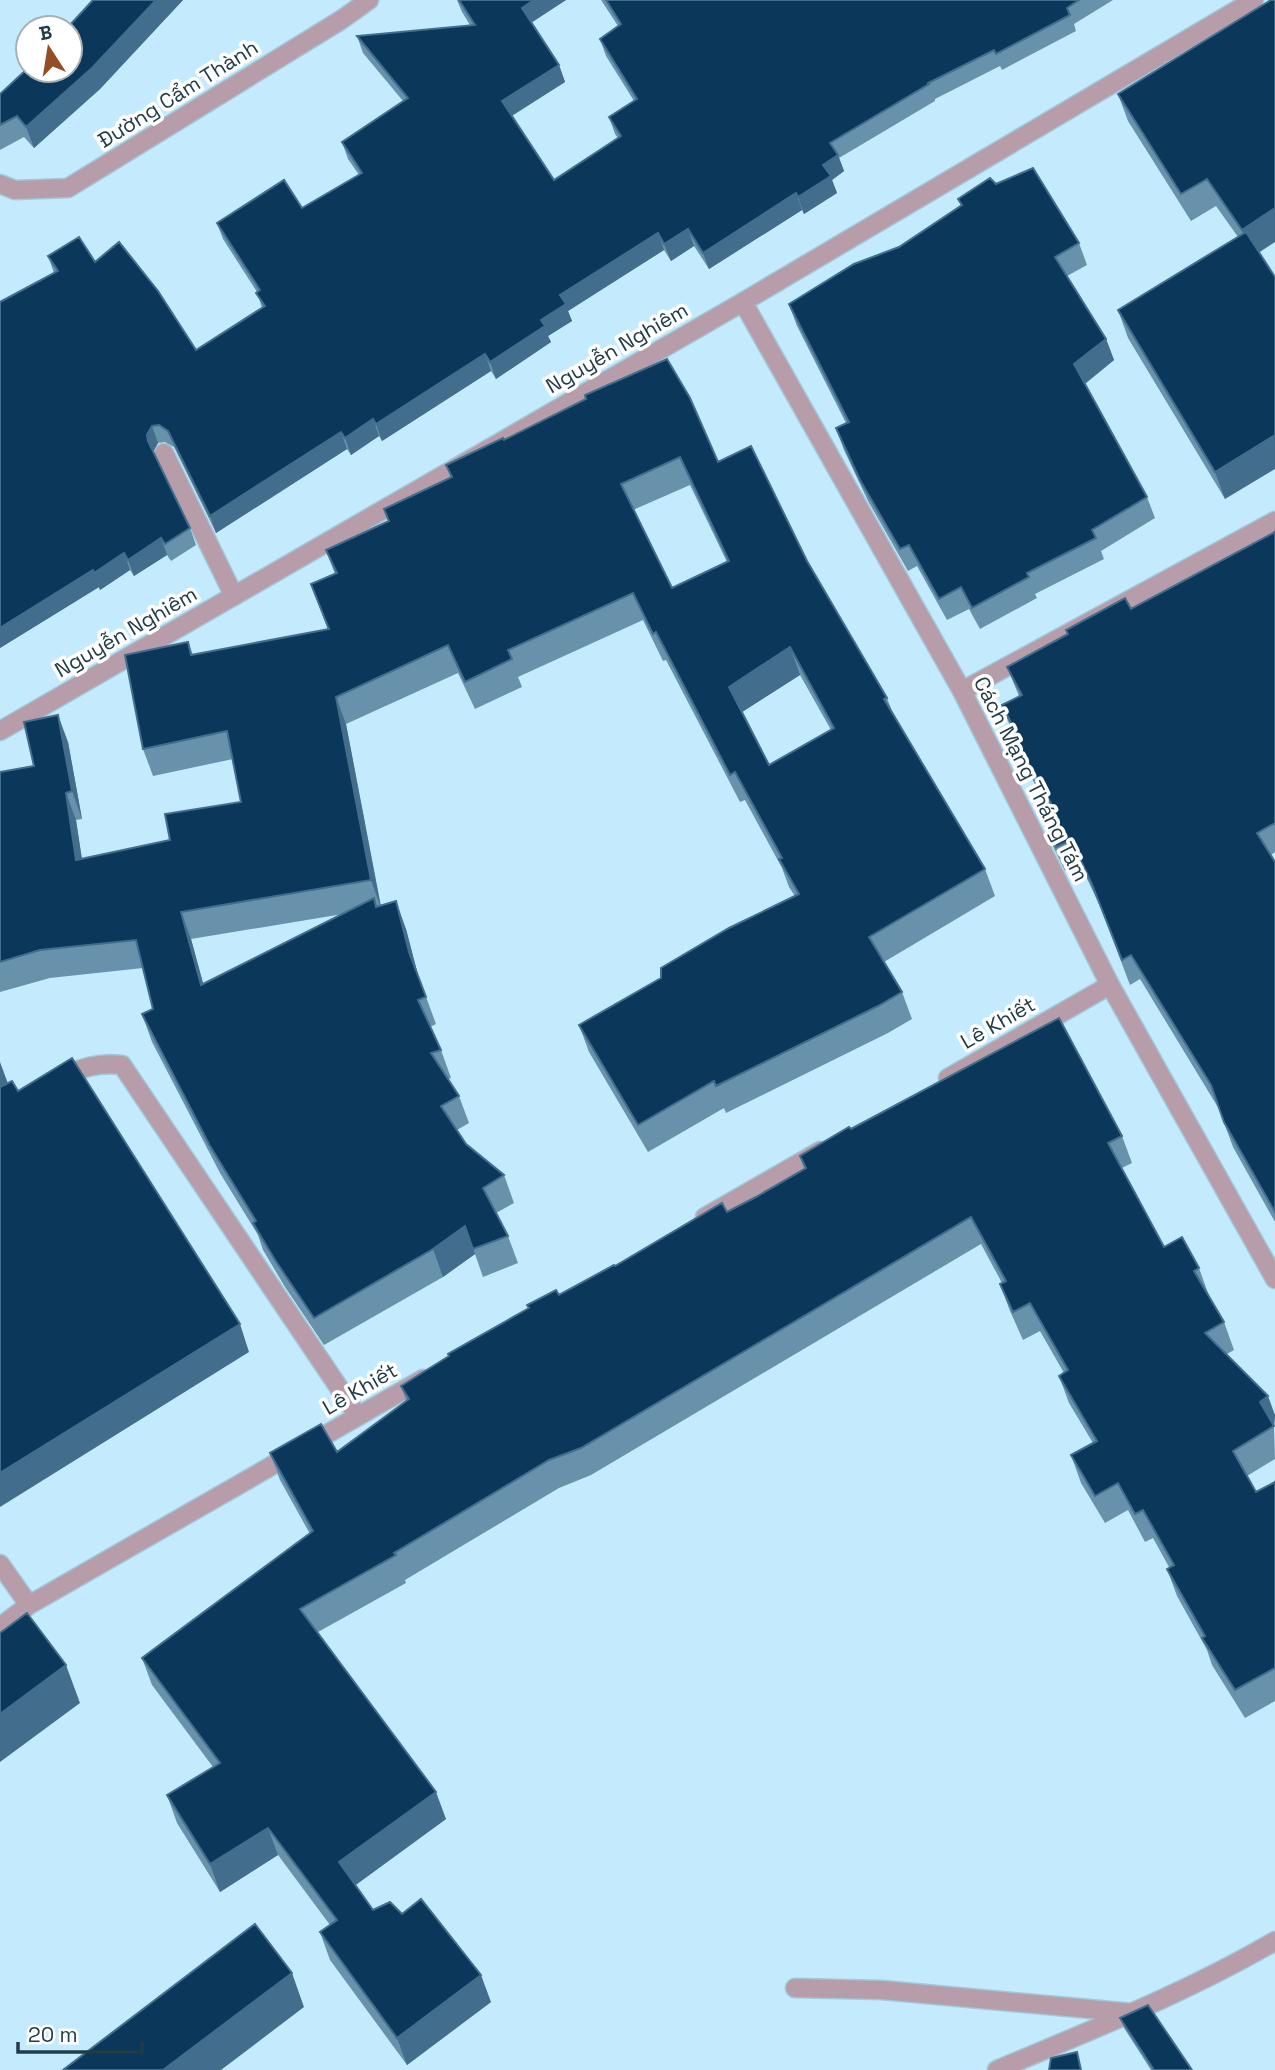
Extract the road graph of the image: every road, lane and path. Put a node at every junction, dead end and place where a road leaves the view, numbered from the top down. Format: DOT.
graph roads {
  1 [pos="369,0"];
  2 [pos="1254,0"];
  3 [pos="0,184"];
  4 [pos="743,302"];
  5 [pos="164,453"];
  6 [pos="1275,521"];
  7 [pos="234,596"];
  8 [pos="962,691"];
  9 [pos="0,732"];
  10 [pos="1110,985"];
  11 [pos="47,1083"];
  12 [pos="928,1090"];
  13 [pos="831,1145"];
  14 [pos="685,1228"];
  15 [pos="1275,1279"];
  16 [pos="443,1367"];
  17 [pos="358,1416"];
  18 [pos="0,1564"];
  19 [pos="29,1605"];
  20 [pos="0,1627"];
  21 [pos="1275,1941"];
  22 [pos="795,1988"];
  23 [pos="1133,2013"];
  24 [pos="997,2070"];
  1 -- 3 [label="street, Đường Cẩm Thành"];
  2 -- 4 [label="street, Nguyễn Nghiêm"];
  4 -- 7 [label="street, Nguyễn Nghiêm"];
  4 -- 8 [label="street, Cách Mạng Tháng Tám"];
  5 -- 7 [label="street"];
  6 -- 8 [label="street"];
  7 -- 9 [label="street, Nguyễn Nghiêm"];
  8 -- 10 [label="street, Cách Mạng Tháng Tám"];
  10 -- 12 [label="street, Lê Khiết"];
  10 -- 15 [label="street, Cách Mạng Tháng Tám"];
  11 -- 17 [label="street"];
  13 -- 14 [label="street"];
  16 -- 17 [label="street, Lê Khiết"];
  17 -- 19 [label="street, Lê Khiết"];
  18 -- 19 [label="street"];
  19 -- 20 [label="street, Lê Khiết"];
  21 -- 23 [label="street"];
  22 -- 23 [label="street"];
  23 -- 24 [label="street"];
}
